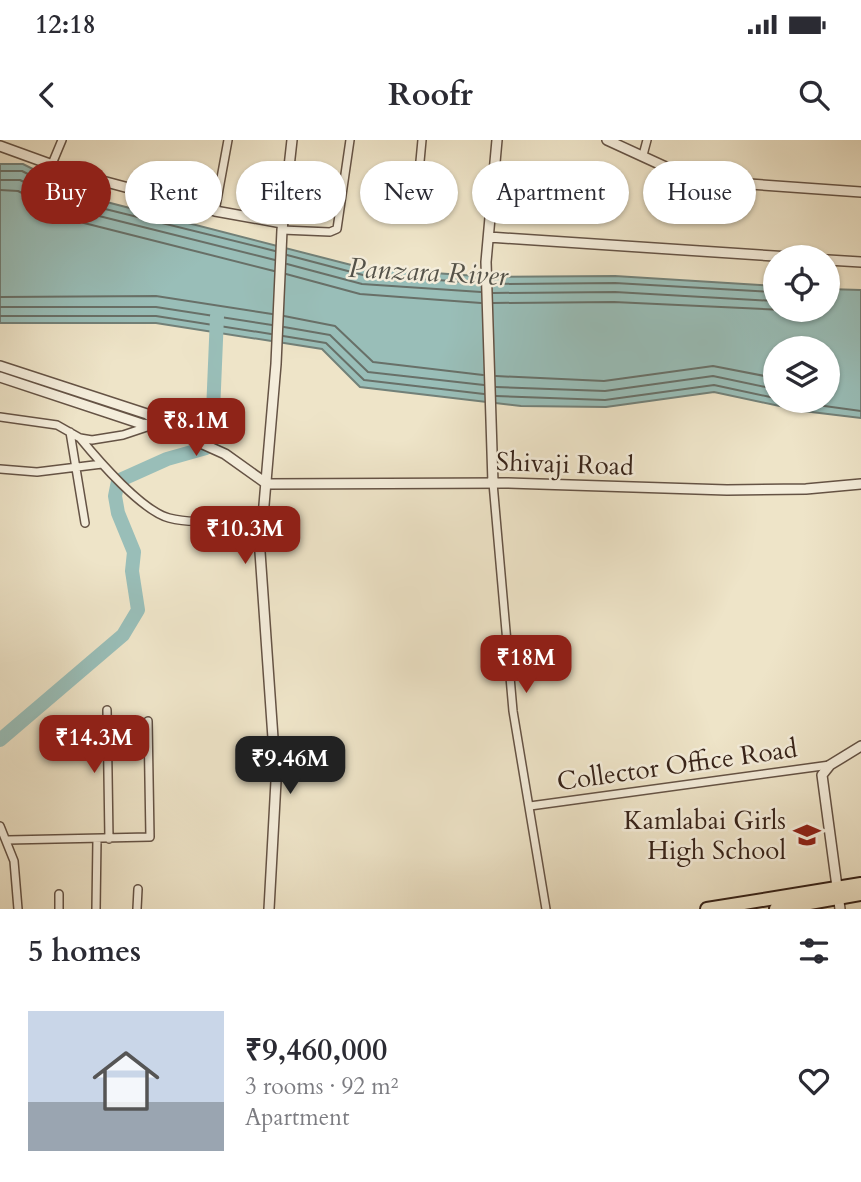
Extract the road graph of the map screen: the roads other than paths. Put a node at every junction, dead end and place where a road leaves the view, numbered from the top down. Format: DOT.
graph roads {
  1 [pos="62,140"];
  2 [pos="228,140"];
  3 [pos="292,140"];
  4 [pos="350,140"];
  5 [pos="422,140"];
  6 [pos="497,140"];
  7 [pos="607,140"];
  8 [pos="647,140"];
  9 [pos="0,146"];
  10 [pos="643,155"];
  11 [pos="43,161"];
  12 [pos="53,161"];
  13 [pos="420,161"];
  14 [pos="222,173"];
  15 [pos="861,192"];
  16 [pos="222,213"];
  17 [pos="282,231"];
  18 [pos="489,237"];
  19 [pos="763,255"];
  20 [pos="840,261"];
  21 [pos="861,262"];
  22 [pos="0,366"];
  23 [pos="0,377"];
  24 [pos="0,417"];
  25 [pos="151,426"];
  26 [pos="165,427"];
  27 [pos="69,432"];
  28 [pos="80,438"];
  29 [pos="103,466"];
  30 [pos="74,468"];
  31 [pos="0,469"];
  32 [pos="493,483"];
  33 [pos="267,484"];
  34 [pos="861,484"];
  35 [pos="263,516"];
  36 [pos="85,523"];
  37 [pos="107,710"];
  38 [pos="148,721"];
  39 [pos="861,746"];
  40 [pos="830,765"];
  41 [pos="530,806"];
  42 [pos="0,826"];
  43 [pos="97,839"];
  44 [pos="109,839"];
  45 [pos="8,841"];
  46 [pos="861,884"];
  47 [pos="138,889"];
  48 [pos="59,894"];
  49 [pos="861,894"];
  50 [pos="838,899"];
  51 [pos="18,909"];
  52 [pos="59,909"];
  53 [pos="96,909"];
  54 [pos="137,909"];
  55 [pos="270,909"];
  56 [pos="546,909"];
  57 [pos="707,909"];
  58 [pos="776,909"];
  1 -- 12 [label="street"];
  2 -- 14 [label="street"];
  3 -- 17 [label="street"];
  4 -- 17 [label="street"];
  5 -- 13 [label="street"];
  6 -- 18 [label="street"];
  7 -- 10 [label="street"];
  8 -- 10 [label="street"];
  9 -- 11 [label="street"];
  10 -- 15 [label="street"];
  16 -- 17 [label="street"];
  17 -- 33 [label="street"];
  18 -- 19 [label="street"];
  18 -- 32 [label="street"];
  20 -- 21 [label="street"];
  22 -- 26 [label="street"];
  23 -- 25 [label="street"];
  24 -- 27 [label="street"];
  25 -- 26 [label="street"];
  25 -- 28 [label="street"];
  26 -- 33 [label="street"];
  27 -- 28 [label="street"];
  27 -- 30 [label="street"];
  28 -- 29 [label="street"];
  29 -- 30 [label="street"];
  29 -- 35 [label="street"];
  30 -- 31 [label="street"];
  30 -- 36 [label="street"];
  32 -- 33 [label="street, Shivaji Road"];
  32 -- 34 [label="street, Shivaji Road"];
  32 -- 41 [label="street"];
  33 -- 35 [label="street"];
  35 -- 55 [label="street"];
  37 -- 44 [label="street"];
  38 -- 44 [label="street"];
  39 -- 40 [label="street"];
  40 -- 41 [label="street, Collector Office Road"];
  40 -- 50 [label="street"];
  41 -- 56 [label="street"];
  42 -- 45 [label="street"];
  43 -- 44 [label="street"];
  43 -- 45 [label="street"];
  43 -- 53 [label="street"];
  45 -- 51 [label="street"];
  46 -- 50 [label="main road"];
  47 -- 54 [label="street"];
  48 -- 52 [label="street"];
  49 -- 50 [label="main road"];
  50 -- 57 [label="main road"];
  50 -- 58 [label="main road"];
}
